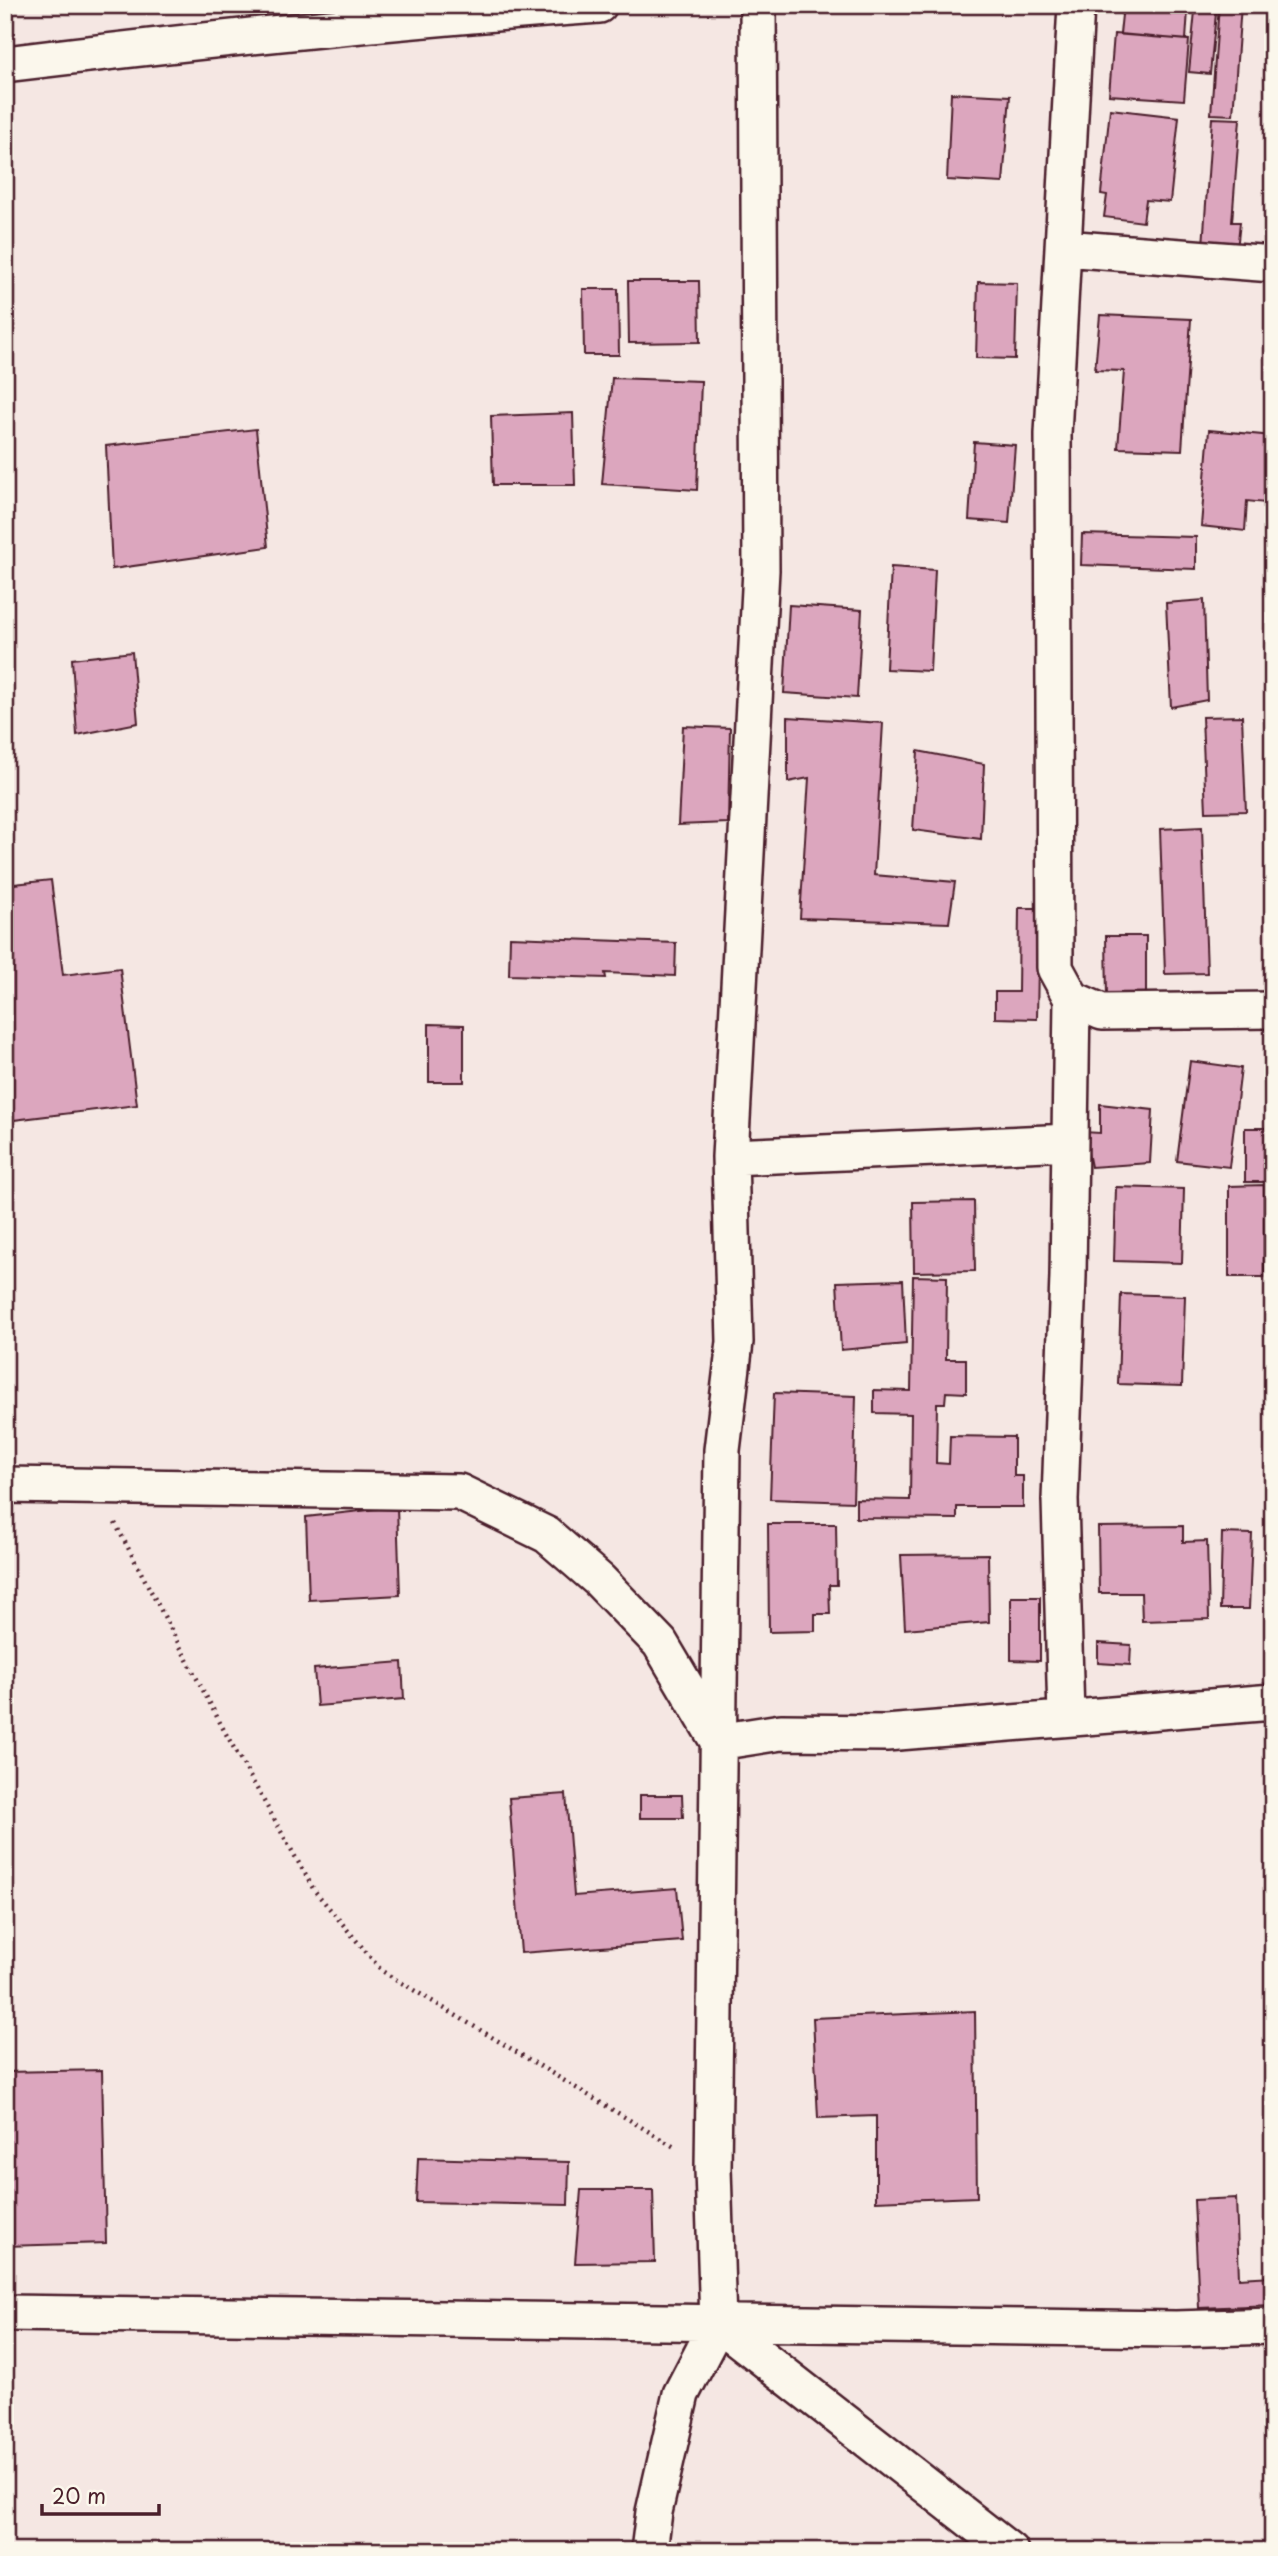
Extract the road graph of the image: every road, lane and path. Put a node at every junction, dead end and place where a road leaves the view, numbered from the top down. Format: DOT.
graph roads {
  1 [pos="598,5"];
  2 [pos="758,5"];
  3 [pos="1076,5"];
  4 [pos="499,9"];
  5 [pos="5,65"];
  6 [pos="1063,248"];
  7 [pos="1273,264"];
  8 [pos="1072,999"];
  9 [pos="1273,1010"];
  10 [pos="1070,1142"];
  11 [pos="730,1157"];
  12 [pos="5,1485"];
  13 [pos="97,1488"];
  14 [pos="1273,1702"];
  15 [pos="1066,1717"];
  16 [pos="718,1742"];
  17 [pos="713,2169"];
  18 [pos="5,2313"];
  19 [pos="718,2323"];
  20 [pos="1273,2326"];
  21 [pos="649,2551"];
  22 [pos="1010,2551"];
  1 -- 4 [label="street"];
  2 -- 11 [label="street"];
  3 -- 6 [label="street"];
  4 -- 5 [label="street"];
  6 -- 7 [label="street"];
  6 -- 8 [label="street"];
  8 -- 9 [label="street"];
  8 -- 10 [label="street"];
  10 -- 11 [label="street"];
  10 -- 15 [label="street"];
  11 -- 16 [label="street"];
  12 -- 13 [label="street"];
  13 -- 16 [label="street"];
  13 -- 17 [label="path"];
  14 -- 15 [label="street"];
  15 -- 16 [label="street"];
  16 -- 17 [label="street"];
  17 -- 19 [label="street"];
  18 -- 19 [label="street"];
  19 -- 20 [label="street"];
  19 -- 21 [label="street"];
  19 -- 22 [label="street"];
}
